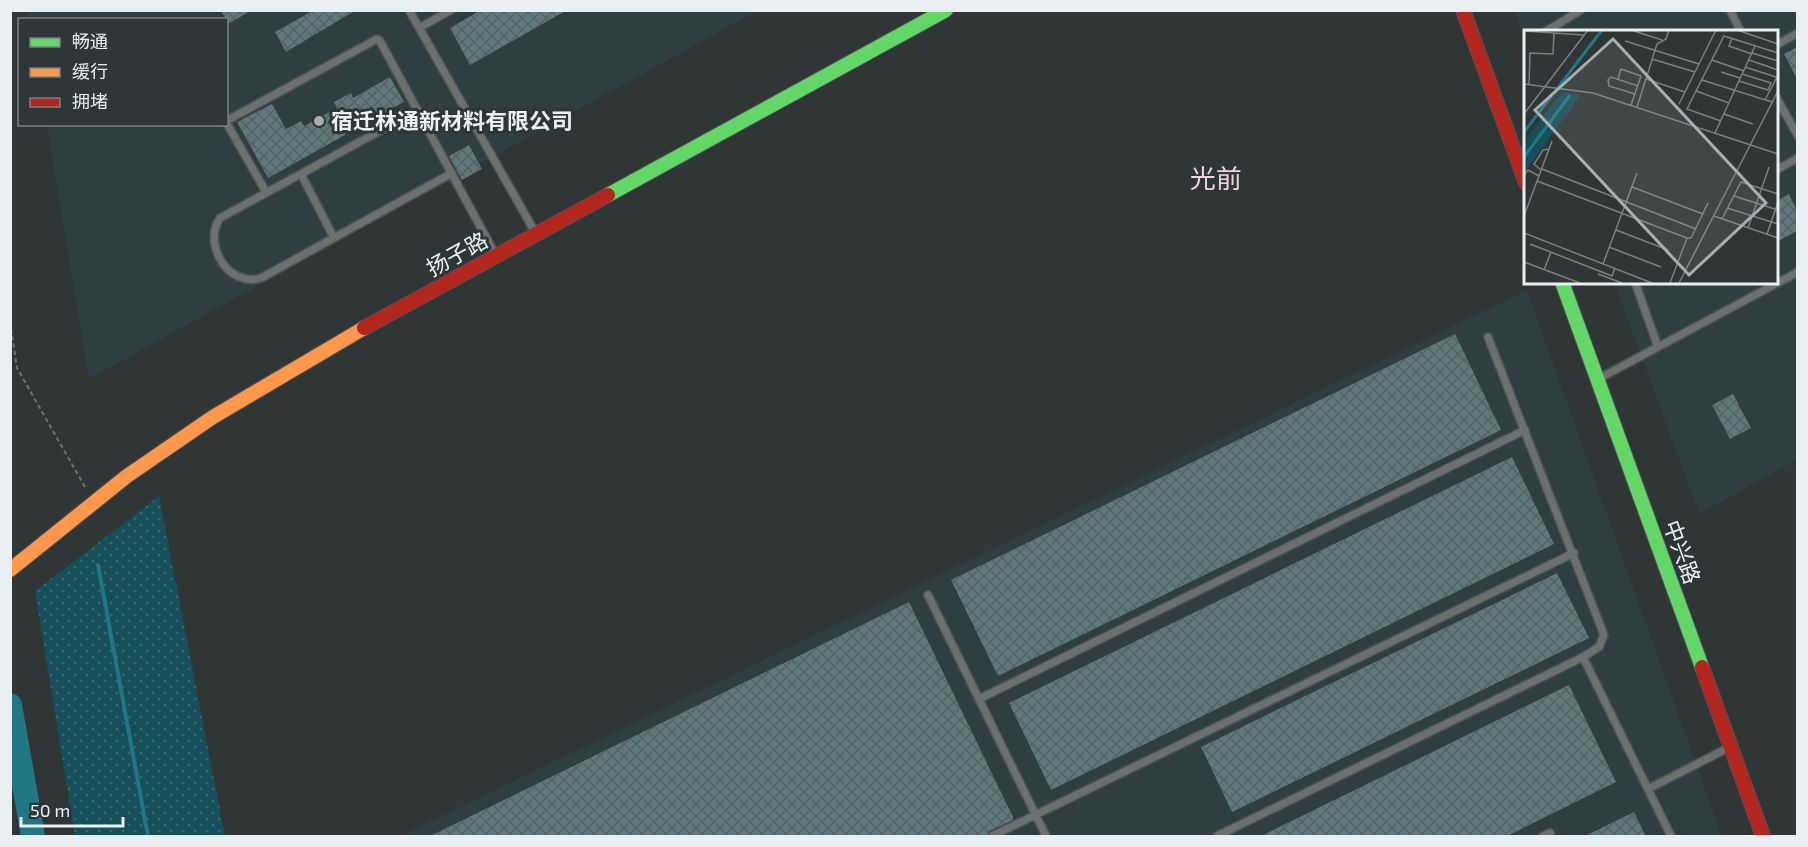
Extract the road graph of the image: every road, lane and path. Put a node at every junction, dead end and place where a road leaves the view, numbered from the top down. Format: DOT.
graph roads {
  1 [pos="410,10"];
  2 [pos="451,10"];
  3 [pos="946,10"];
  4 [pos="1463,10"];
  5 [pos="1581,10"];
  6 [pos="1730,10"];
  7 [pos="419,28"];
  8 [pos="1548,30"];
  9 [pos="1740,30"];
  10 [pos="1797,33"];
  11 [pos="1778,44"];
  12 [pos="1778,101"];
  13 [pos="418,110"];
  14 [pos="228,120"];
  15 [pos="228,125"];
  16 [pos="1797,136"];
  17 [pos="1797,158"];
  18 [pos="1778,169"];
  19 [pos="452,173"];
  20 [pos="301,174"];
  21 [pos="1524,178"];
  22 [pos="266,192"];
  23 [pos="536,234"];
  24 [pos="334,238"];
  25 [pos="496,256"];
  26 [pos="1797,272"];
  27 [pos="1778,282"];
  28 [pos="1563,284"];
  29 [pos="1636,284"];
  30 [pos="1775,284"];
  31 [pos="10,321"];
  32 [pos="1488,337"];
  33 [pos="1659,347"];
  34 [pos="1597,380"];
  35 [pos="1525,430"];
  36 [pos="94,503"];
  37 [pos="1574,554"];
  38 [pos="10,570"];
  39 [pos="928,595"];
  40 [pos="1583,657"];
  41 [pos="979,699"];
  42 [pos="1730,747"];
  43 [pos="1648,789"];
  44 [pos="1036,815"];
  45 [pos="992,837"];
  46 [pos="1046,837"];
  47 [pos="1217,837"];
  48 [pos="1671,837"];
  49 [pos="1763,837"];
  1 -- 7 [label="lane"];
  2 -- 7 [label="lane"];
  3 -- 23 [label="street, 扬子路"];
  4 -- 21 [label="street"];
  5 -- 8 [label="lane"];
  6 -- 9 [label="lane"];
  7 -- 23 [label="lane"];
  10 -- 11 [label="lane"];
  12 -- 16 [label="lane"];
  13 -- 14 [label="lane"];
  13 -- 19 [label="lane"];
  13 -- 20 [label="lane"];
  15 -- 22 [label="lane"];
  17 -- 18 [label="lane"];
  19 -- 24 [label="lane"];
  19 -- 25 [label="lane"];
  20 -- 22 [label="lane"];
  20 -- 24 [label="lane"];
  22 -- 24 [label="lane"];
  23 -- 25 [label="street, 扬子路"];
  25 -- 36 [label="street, 扬子路"];
  26 -- 27 [label="lane"];
  28 -- 34 [label="street, 中兴路"];
  29 -- 33 [label="lane"];
  30 -- 33 [label="lane"];
  31 -- 36 [label="path"];
  32 -- 35 [label="lane"];
  33 -- 34 [label="lane"];
  34 -- 42 [label="street, 中兴路"];
  35 -- 37 [label="lane"];
  35 -- 41 [label="lane"];
  36 -- 38 [label="street, 扬子路"];
  37 -- 40 [label="lane"];
  37 -- 44 [label="lane"];
  39 -- 41 [label="lane"];
  40 -- 43 [label="lane"];
  40 -- 47 [label="lane"];
  41 -- 44 [label="lane"];
  42 -- 43 [label="lane"];
  42 -- 49 [label="street, 中兴路"];
  43 -- 48 [label="lane"];
  44 -- 45 [label="lane"];
  44 -- 46 [label="lane"];
}
